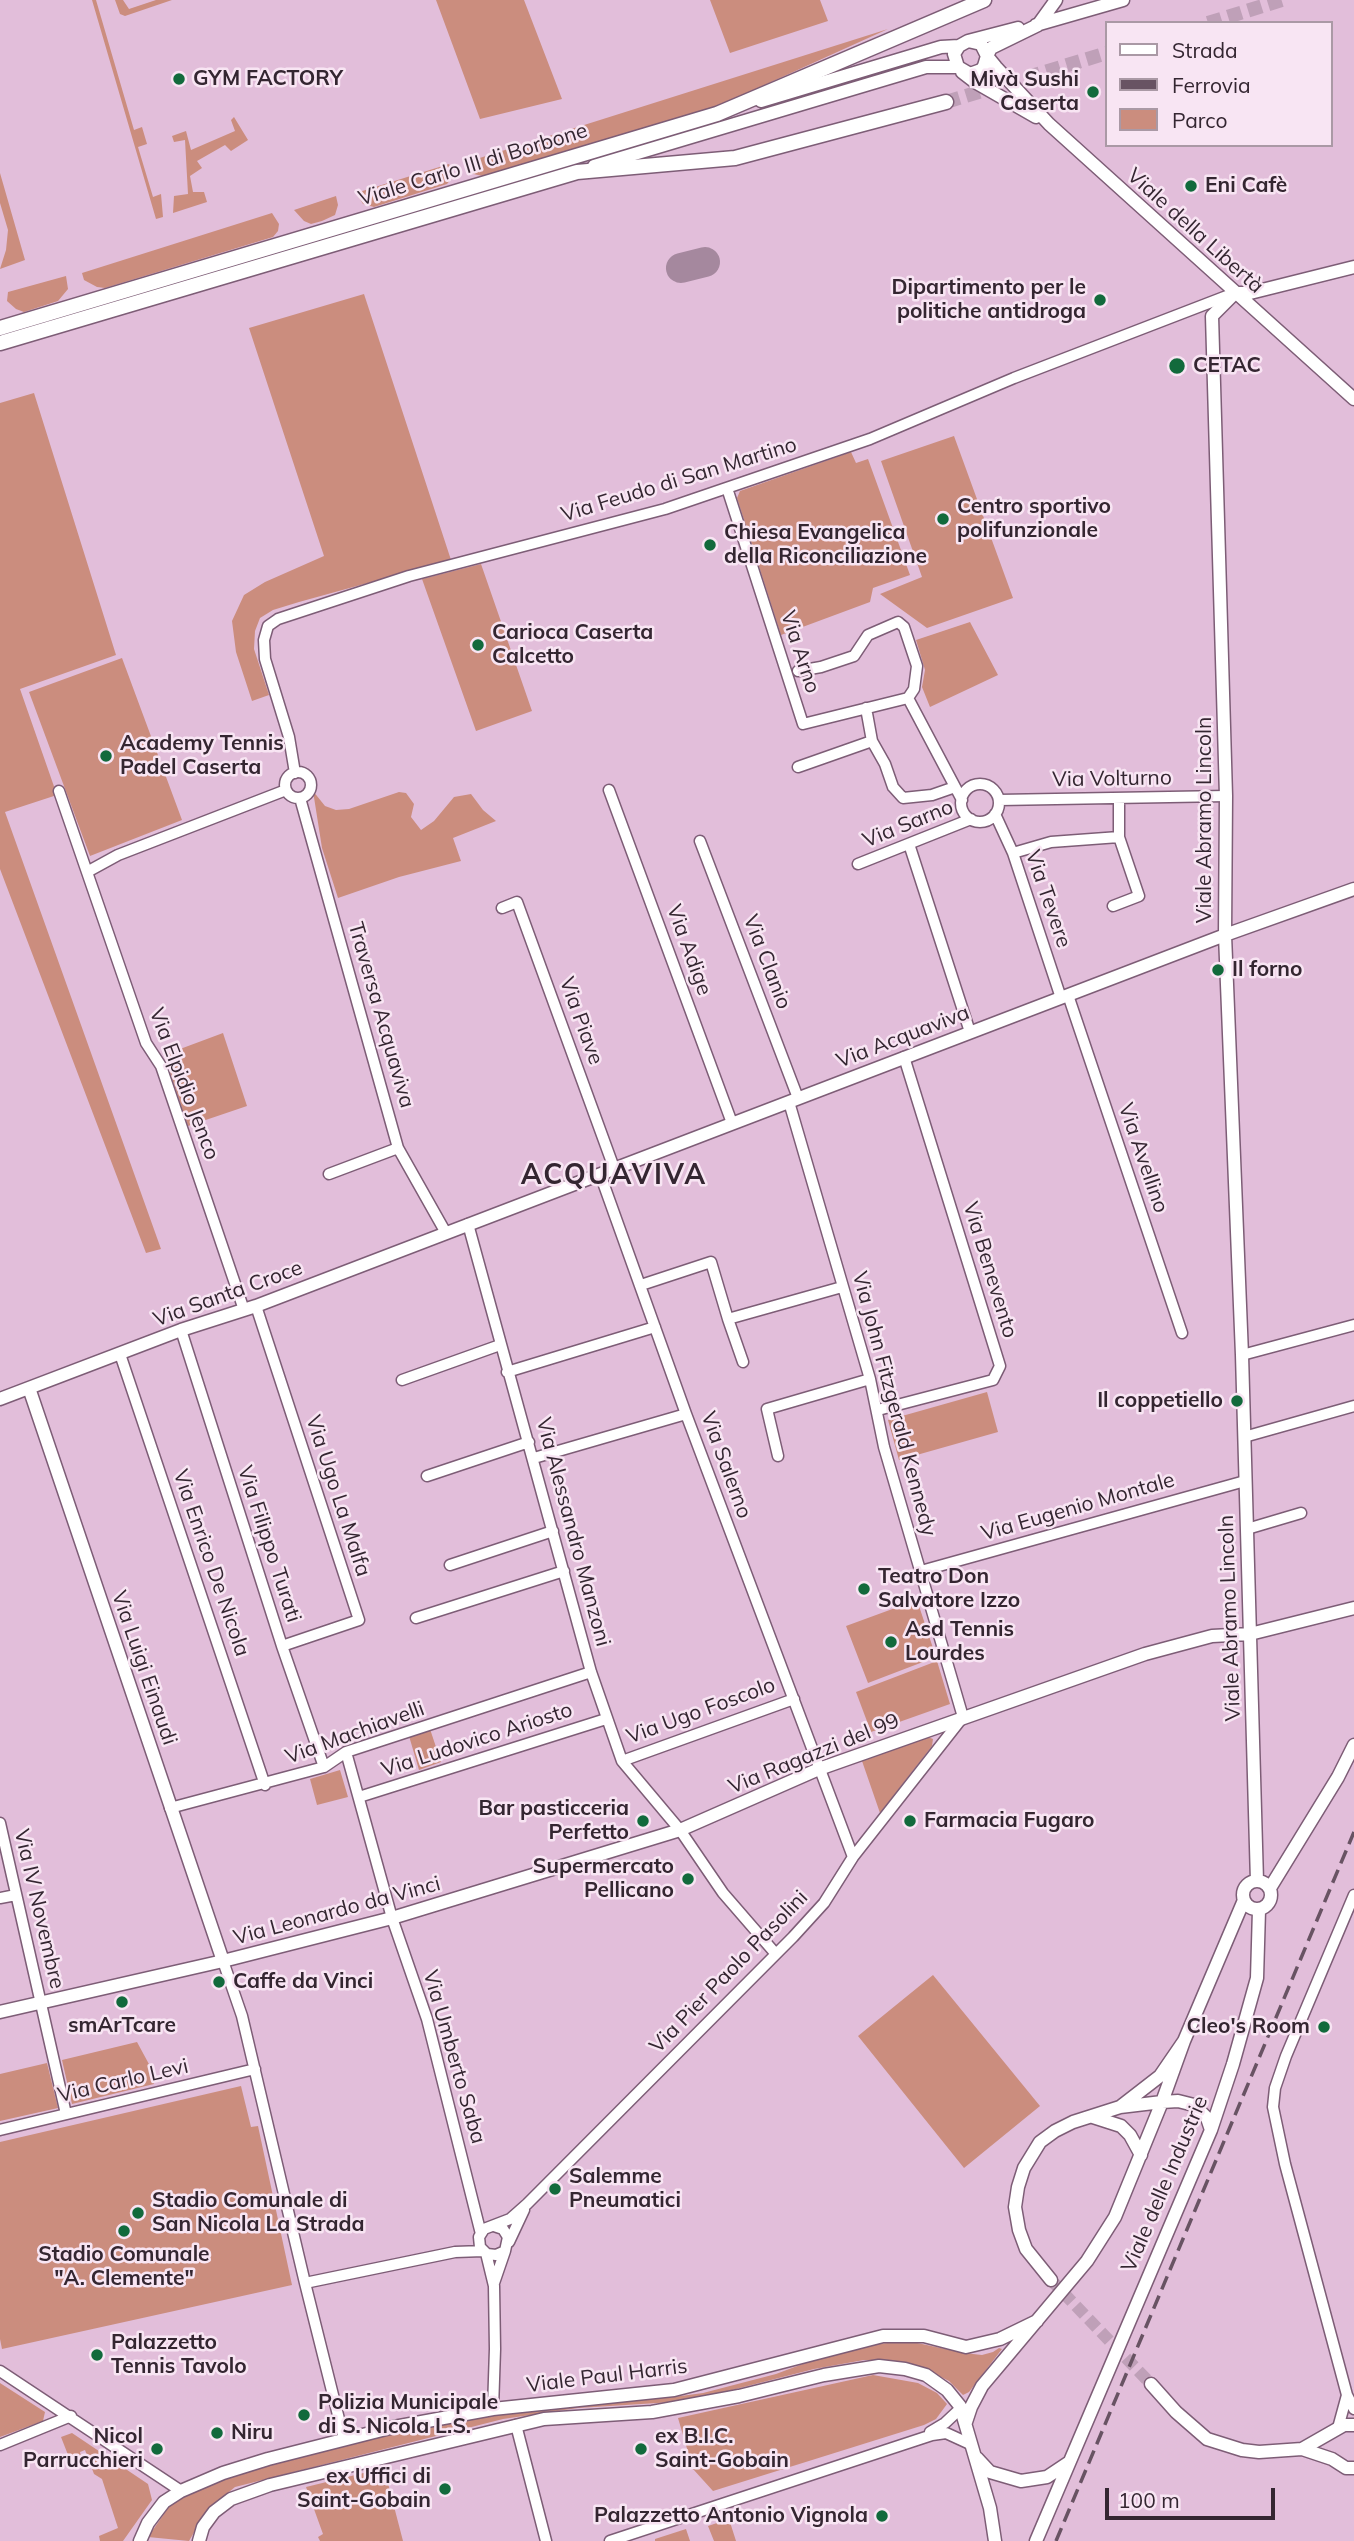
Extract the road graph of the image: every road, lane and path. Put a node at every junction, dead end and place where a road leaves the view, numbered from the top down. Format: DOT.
graph roads {
  1 [pos="984,0"];
  2 [pos="1056,0"];
  3 [pos="1123,0"];
  4 [pos="1038,25"];
  5 [pos="963,43"];
  6 [pos="987,56"];
  7 [pos="959,69"];
  8 [pos="946,102"];
  9 [pos="717,114"];
  10 [pos="1048,124"];
  11 [pos="577,172"];
  12 [pos="1354,267"];
  13 [pos="1235,293"];
  14 [pos="0,328"];
  15 [pos="0,343"];
  16 [pos="1354,398"];
  17 [pos="727,488"];
  18 [pos="798,671"];
  19 [pos="908,698"];
  20 [pos="866,708"];
  21 [pos="872,741"];
  22 [pos="798,768"];
  23 [pos="295,773"];
  24 [pos="955,787"];
  25 [pos="286,790"];
  26 [pos="609,790"];
  27 [pos="59,791"];
  28 [pos="1226,796"];
  29 [pos="300,798"];
  30 [pos="1119,798"];
  31 [pos="962,800"];
  32 [pos="999,800"];
  33 [pos="995,814"];
  34 [pos="971,819"];
  35 [pos="1119,836"];
  36 [pos="699,841"];
  37 [pos="909,844"];
  38 [pos="1013,853"];
  39 [pos="858,864"];
  40 [pos="87,872"];
  41 [pos="1354,889"];
  42 [pos="1113,906"];
  43 [pos="502,908"];
  44 [pos="1225,935"];
  45 [pos="1065,996"];
  46 [pos="970,1032"];
  47 [pos="904,1058"];
  48 [pos="793,1100"];
  49 [pos="732,1123"];
  50 [pos="398,1148"];
  51 [pos="614,1168"];
  52 [pos="329,1174"];
  53 [pos="600,1174"];
  54 [pos="468,1224"];
  55 [pos="446,1233"];
  56 [pos="641,1285"];
  57 [pos="842,1287"];
  58 [pos="250,1308"];
  59 [pos="728,1319"];
  60 [pos="1354,1325"];
  61 [pos="655,1327"];
  62 [pos="181,1330"];
  63 [pos="1182,1333"];
  64 [pos="500,1345"];
  65 [pos="120,1354"];
  66 [pos="1242,1355"];
  67 [pos="743,1363"];
  68 [pos="508,1372"];
  69 [pos="870,1379"];
  70 [pos="402,1380"];
  71 [pos="29,1388"];
  72 [pos="0,1399"];
  73 [pos="1354,1406"];
  74 [pos="878,1410"];
  75 [pos="687,1414"];
  76 [pos="1244,1437"];
  77 [pos="529,1442"];
  78 [pos="778,1456"];
  79 [pos="534,1458"];
  80 [pos="427,1476"];
  81 [pos="1245,1481"];
  82 [pos="1301,1513"];
  83 [pos="1247,1529"];
  84 [pos="553,1531"];
  85 [pos="450,1565"];
  86 [pos="564,1571"];
  87 [pos="921,1571"];
  88 [pos="1354,1608"];
  89 [pos="415,1618"];
  90 [pos="1249,1620"];
  91 [pos="1267,1630"];
  92 [pos="1250,1634"];
  93 [pos="1212,1636"];
  94 [pos="282,1646"];
  95 [pos="591,1672"];
  96 [pos="794,1699"];
  97 [pos="963,1717"];
  98 [pos="606,1719"];
  99 [pos="1354,1745"];
  100 [pos="346,1752"];
  101 [pos="622,1760"];
  102 [pos="324,1767"];
  103 [pos="819,1769"];
  104 [pos="265,1785"];
  105 [pos="359,1797"];
  106 [pos="170,1808"];
  107 [pos="0,1823"];
  108 [pos="680,1830"];
  109 [pos="853,1857"];
  110 [pos="1257,1881"];
  111 [pos="1270,1888"];
  112 [pos="16,1895"];
  113 [pos="1354,1895"];
  114 [pos="0,1898"];
  115 [pos="1244,1900"];
  116 [pos="1259,1910"];
  117 [pos="392,1918"];
  118 [pos="775,1953"];
  119 [pos="223,1961"];
  120 [pos="40,2003"];
  121 [pos="0,2012"];
  122 [pos="1184,2042"];
  123 [pos="255,2069"];
  124 [pos="1163,2102"];
  125 [pos="1120,2107"];
  126 [pos="66,2114"];
  127 [pos="1093,2116"];
  128 [pos="0,2130"];
  129 [pos="1211,2130"];
  130 [pos="1141,2155"];
  131 [pos="527,2204"];
  132 [pos="475,2208"];
  133 [pos="492,2226"];
  134 [pos="480,2235"];
  135 [pos="507,2246"];
  136 [pos="455,2252"];
  137 [pos="484,2252"];
  138 [pos="1051,2280"];
  139 [pos="305,2283"];
  140 [pos="494,2286"];
  141 [pos="1037,2321"];
  142 [pos="0,2371"];
  143 [pos="1151,2384"];
  144 [pos="1347,2395"];
  145 [pos="961,2408"];
  146 [pos="493,2409"];
  147 [pos="1354,2409"];
  148 [pos="71,2416"];
  149 [pos="965,2422"];
  150 [pos="516,2425"];
  151 [pos="1354,2425"];
  152 [pos="1336,2430"];
  153 [pos="344,2439"];
  154 [pos="911,2441"];
  155 [pos="0,2445"];
  156 [pos="971,2446"];
  157 [pos="1302,2449"];
  158 [pos="1332,2459"];
  159 [pos="1068,2463"];
  160 [pos="1354,2468"];
  161 [pos="181,2491"];
  162 [pos="140,2541"];
  163 [pos="199,2541"];
  164 [pos="547,2541"];
  165 [pos="610,2541"];
  166 [pos="995,2541"];
  167 [pos="1036,2541"];
  1 -- 9 [label="main road"];
  2 -- 4 [label="street"];
  3 -- 4 [label="street, Viale Carlo III di Borbone"];
  4 -- 5 [label="street, Viale Carlo III di Borbone"];
  4 -- 6 [label="street, Viale Carlo III di Borbone"];
  5 -- 6 [label="street"];
  5 -- 7 [label="street"];
  5 -- 9 [label="street, Viale Carlo III di Borbone"];
  6 -- 7 [label="street, Viale Carlo III di Borbone"];
  6 -- 10 [label="street, Viale della Libertà"];
  7 -- 10 [label="street"];
  7 -- 11 [label="street, Viale Carlo III di Borbone"];
  8 -- 11 [label="main road"];
  9 -- 14 [label="main road, Viale Carlo III di Borbone"];
  10 -- 13 [label="street, Viale della Libertà"];
  11 -- 15 [label="main road, Viale Carlo III di Borbone"];
  12 -- 13 [label="street"];
  13 -- 16 [label="street, Viale della Libertà"];
  13 -- 17 [label="street, Via Feudo di San Martino"];
  13 -- 28 [label="street, Viale Abramo Lincoln"];
  17 -- 20 [label="street, Via Arno"];
  17 -- 23 [label="street, Via Feudo di San Martino"];
  18 -- 19 [label="street, Via Arno"];
  19 -- 20 [label="street, Via Arno"];
  19 -- 24 [label="street"];
  20 -- 21 [label="street"];
  21 -- 22 [label="street"];
  21 -- 24 [label="street"];
  23 -- 25 [label="street"];
  23 -- 29 [label="street"];
  24 -- 31 [label="street"];
  25 -- 29 [label="street"];
  25 -- 40 [label="street"];
  26 -- 49 [label="street, Via Adige"];
  27 -- 40 [label="street, Via Elpidio Jenco"];
  28 -- 30 [label="street, Via Volturno"];
  28 -- 44 [label="street, Viale Abramo Lincoln"];
  29 -- 50 [label="street, Traversa Acquaviva"];
  30 -- 32 [label="street, Via Volturno"];
  30 -- 35 [label="street"];
  31 -- 32 [label="street"];
  31 -- 34 [label="street"];
  32 -- 33 [label="street"];
  33 -- 34 [label="street"];
  33 -- 38 [label="street, Via Tevere"];
  34 -- 37 [label="street, Via Sarno"];
  35 -- 38 [label="street"];
  35 -- 42 [label="street"];
  36 -- 48 [label="street, Via Clanio"];
  37 -- 39 [label="street, Via Sarno"];
  37 -- 46 [label="street"];
  38 -- 45 [label="street, Via Tevere"];
  40 -- 58 [label="street, Via Elpidio Jenco"];
  41 -- 44 [label="street, Via Acquaviva"];
  43 -- 51 [label="street, Via Piave"];
  44 -- 45 [label="street, Via Acquaviva"];
  44 -- 66 [label="street, Viale Abramo Lincoln"];
  45 -- 46 [label="street, Via Acquaviva"];
  45 -- 63 [label="street, Via Avellino"];
  46 -- 47 [label="street, Via Acquaviva"];
  47 -- 48 [label="street, Via Acquaviva"];
  47 -- 74 [label="street, Via Benevento"];
  48 -- 49 [label="street, Via Acquaviva"];
  48 -- 57 [label="street, Via John Fitzgerald Kennedy"];
  49 -- 51 [label="street, Via Acquaviva"];
  50 -- 52 [label="street"];
  50 -- 55 [label="street, Traversa Acquaviva"];
  51 -- 53 [label="street, Via Acquaviva"];
  53 -- 54 [label="street, Via Acquaviva"];
  53 -- 56 [label="street, Via Salerno"];
  54 -- 55 [label="street, Via Santa Croce"];
  54 -- 64 [label="street, Via Alessandro Manzoni"];
  55 -- 58 [label="street, Via Santa Croce"];
  56 -- 59 [label="street"];
  56 -- 61 [label="street, Via Salerno"];
  57 -- 59 [label="street"];
  57 -- 69 [label="street, Via John Fitzgerald Kennedy"];
  58 -- 62 [label="street, Via Santa Croce"];
  58 -- 94 [label="street, Via Ugo La Malfa"];
  59 -- 67 [label="street"];
  60 -- 66 [label="street"];
  61 -- 68 [label="street"];
  61 -- 75 [label="street, Via Salerno"];
  62 -- 65 [label="street, Via Santa Croce"];
  62 -- 94 [label="street, Via Filippo Turati"];
  64 -- 68 [label="street, Via Alessandro Manzoni"];
  64 -- 70 [label="street"];
  65 -- 71 [label="street, Via Santa Croce"];
  65 -- 104 [label="street, Via Enrico De Nicola"];
  66 -- 76 [label="street, Viale Abramo Lincoln"];
  68 -- 77 [label="street, Via Alessandro Manzoni"];
  69 -- 74 [label="street, Via John Fitzgerald Kennedy"];
  69 -- 78 [label="street"];
  71 -- 72 [label="street, Via Santa Croce"];
  71 -- 106 [label="street, Via Luigi Einaudi"];
  73 -- 76 [label="street"];
  74 -- 87 [label="street, Via John Fitzgerald Kennedy"];
  75 -- 79 [label="street"];
  75 -- 96 [label="street, Via Salerno"];
  76 -- 81 [label="street, Viale Abramo Lincoln"];
  77 -- 79 [label="street, Via Alessandro Manzoni"];
  77 -- 80 [label="street"];
  79 -- 84 [label="street, Via Alessandro Manzoni"];
  81 -- 83 [label="street, Viale Abramo Lincoln"];
  81 -- 87 [label="street, Via Eugenio Montale"];
  82 -- 83 [label="street"];
  83 -- 90 [label="street, Viale Abramo Lincoln"];
  84 -- 85 [label="street"];
  84 -- 86 [label="street, Via Alessandro Manzoni"];
  86 -- 89 [label="street"];
  86 -- 95 [label="street, Via Alessandro Manzoni"];
  87 -- 97 [label="street, Via John Fitzgerald Kennedy"];
  88 -- 91 [label="street"];
  90 -- 91 [label="street"];
  90 -- 92 [label="street, Viale Abramo Lincoln"];
  90 -- 93 [label="street"];
  91 -- 92 [label="street"];
  92 -- 93 [label="street"];
  92 -- 110 [label="street, Viale Abramo Lincoln"];
  93 -- 97 [label="street, Via Ragazzi del 99"];
  94 -- 102 [label="street, Via Filippo Turati"];
  95 -- 98 [label="street, Via Alessandro Manzoni"];
  95 -- 100 [label="street, Via Machiavelli"];
  96 -- 101 [label="street, Via Ugo Foscolo"];
  96 -- 103 [label="street, Via Salerno"];
  97 -- 103 [label="street, Via Ragazzi del 99"];
  97 -- 109 [label="street, Via Pier Paolo Pasolini"];
  98 -- 101 [label="street, Via Alessandro Manzoni"];
  98 -- 105 [label="street, Via Ludovico Ariosto"];
  99 -- 111 [label="street"];
  100 -- 102 [label="street, Via Machiavelli"];
  100 -- 105 [label="street, Via Umberto Saba"];
  101 -- 108 [label="street, Via Alessandro Manzoni"];
  102 -- 104 [label="street, Via Machiavelli"];
  103 -- 108 [label="street, Via Ragazzi del 99"];
  103 -- 109 [label="street, Via Salerno"];
  104 -- 106 [label="street, Via Machiavelli"];
  105 -- 117 [label="street, Via Umberto Saba"];
  106 -- 119 [label="street, Via Luigi Einaudi"];
  107 -- 112 [label="street, Via IV Novembre"];
  108 -- 117 [label="street, Via Leonardo da Vinci"];
  108 -- 118 [label="street, Via Alessandro Manzoni"];
  109 -- 118 [label="street, Via Pier Paolo Pasolini"];
  110 -- 111 [label="street"];
  110 -- 115 [label="street"];
  111 -- 116 [label="street"];
  112 -- 114 [label="street"];
  112 -- 120 [label="street, Via IV Novembre"];
  113 -- 144 [label="street"];
  115 -- 116 [label="street"];
  115 -- 122 [label="street"];
  116 -- 129 [label="street, Viale delle Industrie"];
  117 -- 119 [label="street, Via Leonardo da Vinci"];
  117 -- 132 [label="street, Via Umberto Saba"];
  118 -- 131 [label="street, Via Pier Paolo Pasolini"];
  119 -- 120 [label="street, Via Leonardo da Vinci"];
  119 -- 123 [label="street"];
  120 -- 121 [label="street, Via Leonardo da Vinci"];
  120 -- 126 [label="street, Via IV Novembre"];
  122 -- 124 [label="street"];
  122 -- 125 [label="street"];
  123 -- 126 [label="street, Via Carlo Levi"];
  123 -- 139 [label="street"];
  124 -- 125 [label="street"];
  124 -- 129 [label="street"];
  124 -- 130 [label="street"];
  125 -- 127 [label="street"];
  126 -- 128 [label="street, Via Carlo Levi"];
  127 -- 130 [label="street"];
  127 -- 138 [label="street"];
  129 -- 159 [label="street, Viale delle Industrie"];
  130 -- 141 [label="street"];
  131 -- 133 [label="street, Via Pier Paolo Pasolini"];
  131 -- 135 [label="street, Via Pier Paolo Pasolini"];
  132 -- 133 [label="street, Via Umberto Saba"];
  132 -- 134 [label="street, Via Umberto Saba"];
  133 -- 134 [label="street"];
  133 -- 135 [label="street"];
  134 -- 136 [label="street"];
  134 -- 137 [label="street"];
  135 -- 137 [label="street"];
  135 -- 140 [label="street, Via Pier Paolo Pasolini"];
  136 -- 137 [label="street"];
  136 -- 139 [label="street"];
  137 -- 140 [label="street, Via Pier Paolo Pasolini"];
  139 -- 153 [label="street"];
  140 -- 146 [label="street, Via Pier Paolo Pasolini"];
  141 -- 146 [label="street, Viale Paul Harris"];
  141 -- 149 [label="street"];
  142 -- 148 [label="street"];
  143 -- 157 [label="street"];
  144 -- 147 [label="street"];
  144 -- 152 [label="street"];
  145 -- 149 [label="street, Viale Paul Harris"];
  145 -- 150 [label="street, Viale Paul Harris"];
  145 -- 154 [label="street"];
  146 -- 153 [label="street, Viale Paul Harris"];
  148 -- 155 [label="street"];
  148 -- 161 [label="street"];
  149 -- 156 [label="street, Viale Paul Harris"];
  150 -- 163 [label="street, Viale Paul Harris"];
  150 -- 164 [label="street"];
  151 -- 152 [label="street"];
  152 -- 157 [label="street"];
  152 -- 158 [label="street"];
  153 -- 161 [label="street, Viale Paul Harris"];
  154 -- 156 [label="street"];
  154 -- 165 [label="street"];
  156 -- 159 [label="street"];
  156 -- 166 [label="street, Viale Paul Harris"];
  157 -- 158 [label="street"];
  158 -- 160 [label="street"];
  159 -- 167 [label="street, Viale delle Industrie"];
  161 -- 162 [label="street, Viale Paul Harris"];
}
